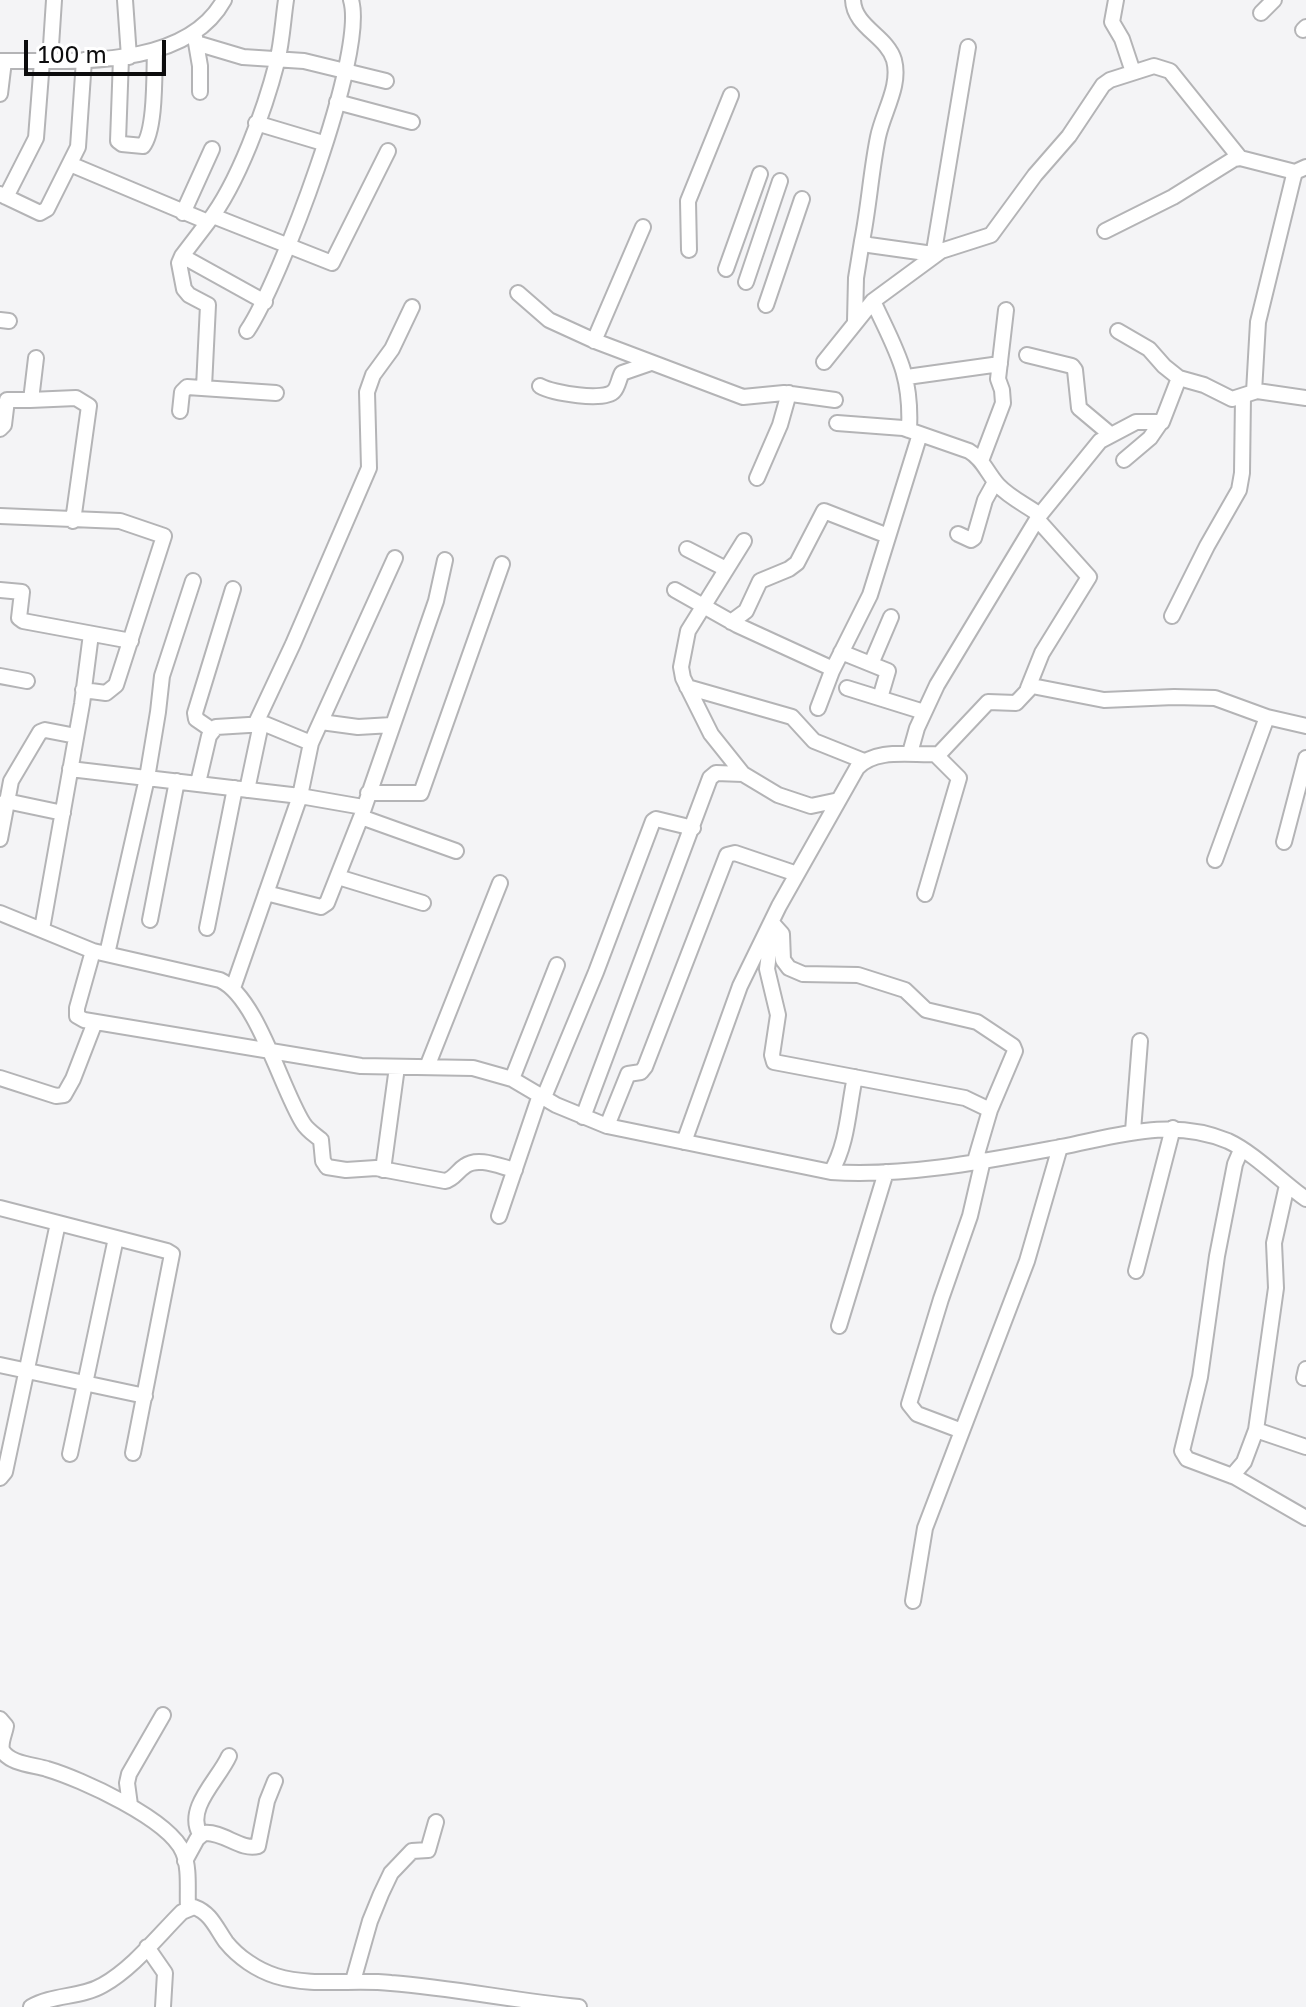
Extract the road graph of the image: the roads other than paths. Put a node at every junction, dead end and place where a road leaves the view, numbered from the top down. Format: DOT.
graph roads {
  1 [pos="54,0"];
  2 [pos="125,0"];
  3 [pos="224,0"];
  4 [pos="286,0"];
  5 [pos="351,0"];
  6 [pos="853,0"];
  7 [pos="1116,0"];
  8 [pos="1274,0"];
  9 [pos="1261,13"];
  10 [pos="196,38"];
  11 [pos="968,47"];
  12 [pos="155,50"];
  13 [pos="125,57"];
  14 [pos="84,60"];
  15 [pos="2,61"];
  16 [pos="46,61"];
  17 [pos="277,61"];
  18 [pos="346,72"];
  19 [pos="1133,72"];
  20 [pos="386,81"];
  21 [pos="200,92"];
  22 [pos="0,94"];
  23 [pos="731,95"];
  24 [pos="337,102"];
  25 [pos="412,122"];
  26 [pos="256,123"];
  27 [pos="323,143"];
  28 [pos="212,149"];
  29 [pos="388,151"];
  30 [pos="1240,158"];
  31 [pos="70,164"];
  32 [pos="1301,170"];
  33 [pos="760,174"];
  34 [pos="780,181"];
  35 [pos="3,196"];
  36 [pos="802,199"];
  37 [pos="183,213"];
  38 [pos="211,219"];
  39 [pos="643,227"];
  40 [pos="1105,231"];
  41 [pos="862,241"];
  42 [pos="288,244"];
  43 [pos="689,250"];
  44 [pos="933,255"];
  45 [pos="182,256"];
  46 [pos="726,269"];
  47 [pos="746,282"];
  48 [pos="518,293"];
  49 [pos="873,301"];
  50 [pos="265,302"];
  51 [pos="766,305"];
  52 [pos="412,307"];
  53 [pos="1006,310"];
  54 [pos="855,321"];
  55 [pos="247,331"];
  56 [pos="1118,331"];
  57 [pos="594,341"];
  58 [pos="1027,355"];
  59 [pos="36,358"];
  60 [pos="824,362"];
  61 [pos="651,363"];
  62 [pos="1000,364"];
  63 [pos="907,377"];
  64 [pos="1179,378"];
  65 [pos="540,386"];
  66 [pos="204,387"];
  67 [pos="276,393"];
  68 [pos="789,393"];
  69 [pos="1249,394"];
  70 [pos="1306,398"];
  71 [pos="30,400"];
  72 [pos="835,400"];
  73 [pos="180,411"];
  74 [pos="1161,422"];
  75 [pos="837,423"];
  76 [pos="0,429"];
  77 [pos="915,432"];
  78 [pos="1110,434"];
  79 [pos="1124,460"];
  80 [pos="981,461"];
  81 [pos="757,478"];
  82 [pos="995,482"];
  83 [pos="0,516"];
  84 [pos="1039,517"];
  85 [pos="73,521"];
  86 [pos="958,534"];
  87 [pos="888,536"];
  88 [pos="744,541"];
  89 [pos="687,549"];
  90 [pos="395,558"];
  91 [pos="445,560"];
  92 [pos="502,564"];
  93 [pos="726,569"];
  94 [pos="193,581"];
  95 [pos="233,589"];
  96 [pos="0,590"];
  97 [pos="675,590"];
  98 [pos="702,606"];
  99 [pos="1172,616"];
  100 [pos="891,617"];
  101 [pos="731,622"];
  102 [pos="91,634"];
  103 [pos="131,641"];
  104 [pos="841,652"];
  105 [pos="871,664"];
  106 [pos="833,669"];
  107 [pos="0,676"];
  108 [pos="27,681"];
  109 [pos="687,687"];
  110 [pos="847,688"];
  111 [pos="1028,688"];
  112 [pos="83,690"];
  113 [pos="880,698"];
  114 [pos="818,708"];
  115 [pos="924,712"];
  116 [pos="1267,717"];
  117 [pos="321,722"];
  118 [pos="258,724"];
  119 [pos="392,725"];
  120 [pos="1306,726"];
  121 [pos="212,730"];
  122 [pos="76,736"];
  123 [pos="311,743"];
  124 [pos="910,753"];
  125 [pos="936,755"];
  126 [pos="1306,758"];
  127 [pos="864,761"];
  128 [pos="70,769"];
  129 [pos="743,774"];
  130 [pos="147,778"];
  131 [pos="177,781"];
  132 [pos="198,783"];
  133 [pos="241,789"];
  134 [pos="300,796"];
  135 [pos="839,800"];
  136 [pos="6,801"];
  137 [pos="364,806"];
  138 [pos="63,813"];
  139 [pos="693,828"];
  140 [pos="0,839"];
  141 [pos="1284,842"];
  142 [pos="456,851"];
  143 [pos="1215,860"];
  144 [pos="797,874"];
  145 [pos="338,877"];
  146 [pos="500,883"];
  147 [pos="266,893"];
  148 [pos="925,894"];
  149 [pos="423,903"];
  150 [pos="0,913"];
  151 [pos="774,919"];
  152 [pos="150,920"];
  153 [pos="207,928"];
  154 [pos="42,929"];
  155 [pos="100,952"];
  156 [pos="557,965"];
  157 [pos="233,988"];
  158 [pos="95,1022"];
  159 [pos="1140,1041"];
  160 [pos="269,1051"];
  161 [pos="397,1067"];
  162 [pos="427,1067"];
  163 [pos="855,1077"];
  164 [pos="0,1078"];
  165 [pos="512,1079"];
  166 [pos="542,1096"];
  167 [pos="990,1110"];
  168 [pos="583,1117"];
  169 [pos="607,1126"];
  170 [pos="1173,1128"];
  171 [pos="1133,1131"];
  172 [pos="684,1142"];
  173 [pos="1060,1147"];
  174 [pos="1241,1150"];
  175 [pos="979,1161"];
  176 [pos="383,1170"];
  177 [pos="515,1170"];
  178 [pos="831,1172"];
  179 [pos="886,1172"];
  180 [pos="1287,1185"];
  181 [pos="1305,1194"];
  182 [pos="0,1208"];
  183 [pos="499,1216"];
  184 [pos="58,1223"];
  185 [pos="116,1238"];
  186 [pos="1136,1271"];
  187 [pos="839,1326"];
  188 [pos="0,1365"];
  189 [pos="26,1371"];
  190 [pos="86,1384"];
  191 [pos="145,1396"];
  192 [pos="1256,1430"];
  193 [pos="962,1431"];
  194 [pos="1306,1447"];
  195 [pos="133,1453"];
  196 [pos="70,1454"];
  197 [pos="1232,1476"];
  198 [pos="0,1478"];
  199 [pos="1306,1518"];
  200 [pos="913,1601"];
  201 [pos="163,1715"];
  202 [pos="0,1719"];
  203 [pos="229,1756"];
  204 [pos="275,1781"];
  205 [pos="130,1805"];
  206 [pos="436,1822"];
  207 [pos="200,1834"];
  208 [pos="185,1861"];
  209 [pos="188,1908"];
  210 [pos="147,1947"];
  211 [pos="353,1981"];
  212 [pos="525,2004"];
  213 [pos="31,2007"];
  214 [pos="163,2007"];
  215 [pos="579,2007"];
  1 -- 16 [label="street"];
  2 -- 13 [label="street"];
  3 -- 10 [label="street"];
  4 -- 17 [label="street"];
  5 -- 18 [label="street"];
  6 -- 41 [label="street"];
  7 -- 19 [label="street"];
  8 -- 9 [label="street"];
  10 -- 12 [label="street"];
  10 -- 17 [label="street"];
  10 -- 21 [label="street"];
  11 -- 44 [label="street"];
  12 -- 13 [label="street"];
  12 -- 13 [label="street"];
  13 -- 14 [label="street"];
  14 -- 16 [label="street"];
  14 -- 31 [label="street"];
  15 -- 16 [label="street"];
  15 -- 22 [label="street"];
  16 -- 35 [label="street"];
  17 -- 18 [label="street"];
  17 -- 26 [label="street"];
  18 -- 20 [label="street"];
  18 -- 24 [label="street"];
  19 -- 30 [label="street"];
  19 -- 44 [label="street"];
  23 -- 43 [label="street"];
  24 -- 25 [label="street"];
  24 -- 27 [label="street"];
  26 -- 27 [label="street"];
  26 -- 38 [label="street"];
  27 -- 42 [label="street"];
  28 -- 37 [label="street"];
  29 -- 42 [label="street"];
  30 -- 32 [label="street"];
  30 -- 40 [label="street"];
  31 -- 35 [label="street"];
  31 -- 37 [label="street"];
  32 -- 69 [label="street"];
  33 -- 46 [label="street"];
  34 -- 47 [label="street"];
  36 -- 51 [label="street"];
  37 -- 38 [label="street"];
  38 -- 42 [label="street"];
  38 -- 45 [label="street"];
  39 -- 57 [label="street"];
  41 -- 44 [label="street"];
  41 -- 54 [label="street"];
  42 -- 50 [label="street"];
  44 -- 49 [label="street"];
  45 -- 50 [label="street"];
  45 -- 66 [label="street"];
  48 -- 57 [label="street"];
  49 -- 54 [label="street"];
  49 -- 63 [label="street"];
  50 -- 55 [label="street"];
  52 -- 118 [label="street"];
  53 -- 62 [label="street"];
  54 -- 60 [label="street"];
  56 -- 64 [label="street"];
  57 -- 61 [label="street"];
  58 -- 78 [label="street"];
  59 -- 71 [label="street"];
  61 -- 65 [label="street"];
  61 -- 68 [label="street"];
  62 -- 63 [label="street"];
  62 -- 80 [label="street"];
  63 -- 77 [label="street"];
  64 -- 69 [label="street"];
  64 -- 74 [label="street"];
  66 -- 67 [label="street"];
  66 -- 73 [label="street"];
  68 -- 72 [label="street"];
  68 -- 81 [label="street"];
  69 -- 70 [label="street"];
  69 -- 99 [label="street"];
  71 -- 76 [label="street"];
  71 -- 85 [label="street"];
  74 -- 78 [label="street"];
  74 -- 79 [label="street"];
  75 -- 77 [label="street"];
  77 -- 80 [label="street"];
  77 -- 87 [label="street"];
  78 -- 84 [label="street"];
  80 -- 82 [label="street"];
  82 -- 84 [label="street"];
  82 -- 86 [label="street"];
  83 -- 85 [label="street"];
  84 -- 111 [label="street"];
  84 -- 115 [label="street"];
  85 -- 103 [label="street"];
  87 -- 101 [label="street"];
  87 -- 104 [label="street"];
  88 -- 93 [label="street"];
  89 -- 93 [label="street"];
  90 -- 117 [label="street"];
  91 -- 119 [label="street"];
  92 -- 137 [label="street"];
  93 -- 98 [label="street"];
  94 -- 130 [label="street"];
  95 -- 121 [label="street"];
  96 -- 102 [label="street"];
  97 -- 98 [label="street"];
  98 -- 101 [label="street"];
  98 -- 109 [label="street"];
  100 -- 105 [label="street"];
  101 -- 106 [label="street"];
  102 -- 103 [label="street"];
  102 -- 112 [label="street"];
  103 -- 112 [label="street"];
  104 -- 105 [label="street"];
  104 -- 106 [label="street"];
  105 -- 113 [label="street"];
  106 -- 114 [label="street"];
  107 -- 108 [label="street"];
  109 -- 127 [label="street"];
  109 -- 129 [label="street"];
  110 -- 113 [label="street"];
  111 -- 116 [label="street"];
  111 -- 125 [label="street"];
  112 -- 122 [label="street"];
  113 -- 115 [label="street"];
  115 -- 124 [label="street"];
  116 -- 120 [label="street"];
  116 -- 143 [label="street"];
  117 -- 119 [label="street"];
  117 -- 123 [label="street"];
  118 -- 121 [label="street"];
  118 -- 123 [label="street"];
  118 -- 133 [label="street"];
  119 -- 137 [label="street"];
  121 -- 132 [label="street"];
  122 -- 128 [label="street"];
  122 -- 136 [label="street"];
  123 -- 134 [label="street"];
  124 -- 125 [label="street"];
  124 -- 127 [label="street"];
  125 -- 148 [label="street"];
  126 -- 141 [label="street"];
  127 -- 135 [label="street"];
  128 -- 130 [label="street"];
  128 -- 138 [label="street"];
  129 -- 135 [label="street"];
  129 -- 139 [label="street"];
  130 -- 131 [label="street"];
  130 -- 155 [label="street"];
  131 -- 132 [label="street"];
  131 -- 152 [label="street"];
  132 -- 133 [label="street"];
  133 -- 134 [label="street"];
  133 -- 153 [label="street"];
  134 -- 137 [label="street"];
  134 -- 147 [label="street"];
  135 -- 144 [label="street"];
  136 -- 138 [label="street"];
  136 -- 140 [label="street"];
  137 -- 142 [label="street"];
  137 -- 145 [label="street"];
  138 -- 154 [label="street"];
  139 -- 166 [label="street"];
  139 -- 168 [label="street"];
  144 -- 151 [label="street"];
  144 -- 169 [label="street"];
  145 -- 147 [label="street"];
  145 -- 149 [label="street"];
  146 -- 162 [label="street"];
  147 -- 157 [label="street"];
  150 -- 154 [label="street"];
  151 -- 163 [label="street"];
  151 -- 167 [label="street"];
  151 -- 172 [label="street"];
  154 -- 155 [label="street"];
  155 -- 157 [label="street"];
  155 -- 158 [label="street"];
  156 -- 165 [label="street"];
  157 -- 160 [label="street"];
  158 -- 160 [label="street"];
  158 -- 164 [label="street"];
  159 -- 171 [label="street"];
  160 -- 161 [label="street"];
  160 -- 176 [label="street"];
  161 -- 162 [label="street"];
  161 -- 176 [label="street"];
  162 -- 165 [label="street"];
  163 -- 167 [label="street"];
  163 -- 178 [label="street"];
  165 -- 166 [label="street"];
  166 -- 168 [label="street"];
  166 -- 177 [label="street"];
  167 -- 175 [label="street"];
  168 -- 169 [label="street"];
  169 -- 172 [label="street"];
  170 -- 171 [label="street"];
  170 -- 174 [label="street"];
  170 -- 186 [label="street"];
  171 -- 173 [label="street"];
  172 -- 178 [label="street"];
  173 -- 175 [label="street"];
  173 -- 193 [label="street"];
  174 -- 180 [label="street"];
  174 -- 197 [label="street"];
  175 -- 179 [label="street"];
  175 -- 193 [label="street"];
  176 -- 177 [label="street"];
  177 -- 183 [label="street"];
  178 -- 179 [label="street"];
  179 -- 187 [label="street"];
  180 -- 181 [label="street"];
  180 -- 192 [label="street"];
  182 -- 184 [label="street"];
  184 -- 185 [label="street"];
  184 -- 189 [label="street"];
  185 -- 190 [label="street"];
  185 -- 191 [label="street"];
  188 -- 189 [label="street"];
  189 -- 190 [label="street"];
  189 -- 198 [label="street"];
  190 -- 191 [label="street"];
  190 -- 196 [label="street"];
  191 -- 195 [label="street"];
  192 -- 194 [label="street"];
  192 -- 197 [label="street"];
  193 -- 200 [label="street"];
  197 -- 199 [label="street"];
  201 -- 205 [label="street"];
  202 -- 205 [label="street"];
  203 -- 207 [label="street"];
  204 -- 207 [label="street"];
  205 -- 208 [label="street"];
  206 -- 211 [label="street"];
  207 -- 208 [label="street"];
  208 -- 209 [label="street"];
  209 -- 210 [label="street"];
  209 -- 211 [label="street"];
  210 -- 213 [label="street"];
  210 -- 214 [label="street"];
  211 -- 212 [label="street"];
  212 -- 215 [label="street"];
}
